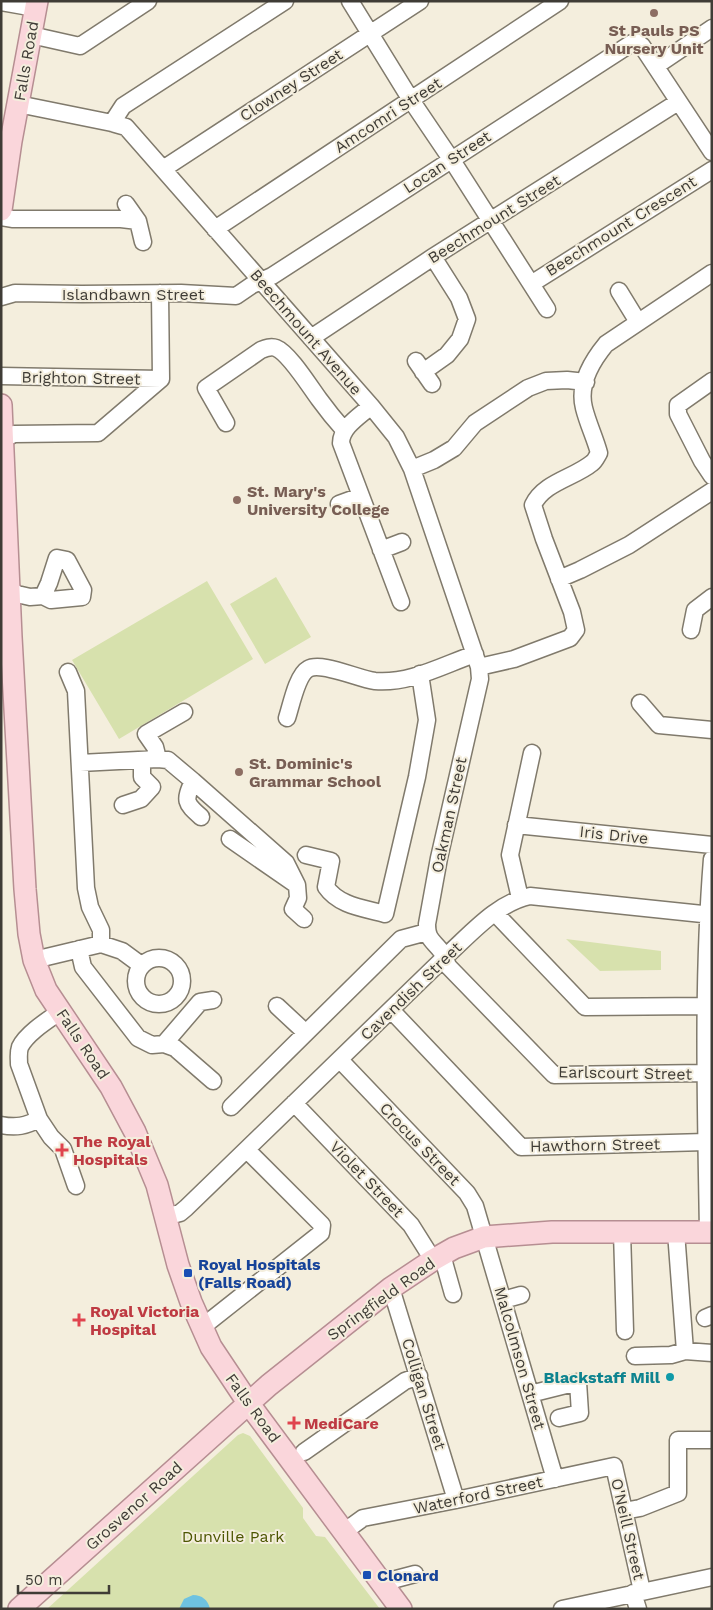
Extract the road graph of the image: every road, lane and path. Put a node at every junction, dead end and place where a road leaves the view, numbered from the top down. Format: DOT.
graph roads {
  1 [pos="148,1"];
  2 [pos="285,1"];
  3 [pos="350,1"];
  4 [pos="420,1"];
  5 [pos="560,1"];
  6 [pos="1,2"];
  7 [pos="36,5"];
  8 [pos="712,28"];
  9 [pos="370,33"];
  10 [pos="31,35"];
  11 [pos="656,66"];
  12 [pos="411,100"];
  13 [pos="678,102"];
  14 [pos="18,104"];
  15 [pos="112,123"];
  16 [pos="712,152"];
  17 [pos="5,157"];
  18 [pos="451,160"];
  19 [pos="163,169"];
  20 [pos="712,170"];
  21 [pos="1,210"];
  22 [pos="1,217"];
  23 [pos="491,221"];
  24 [pos="215,229"];
  25 [pos="143,242"];
  26 [pos="434,257"];
  27 [pos="710,277"];
  28 [pos="262,281"];
  29 [pos="531,284"];
  30 [pos="619,291"];
  31 [pos="160,293"];
  32 [pos="1,297"];
  33 [pos="547,309"];
  34 [pos="638,322"];
  35 [pos="311,338"];
  36 [pos="424,372"];
  37 [pos="1,376"];
  38 [pos="161,379"];
  39 [pos="712,381"];
  40 [pos="586,382"];
  41 [pos="1,405"];
  42 [pos="372,406"];
  43 [pos="226,423"];
  44 [pos="344,430"];
  45 [pos="2,439"];
  46 [pos="412,469"];
  47 [pos="712,476"];
  48 [pos="712,492"];
  49 [pos="361,496"];
  50 [pos="339,504"];
  51 [pos="4,531"];
  52 [pos="402,542"];
  53 [pos="381,550"];
  54 [pos="559,579"];
  55 [pos="6,588"];
  56 [pos="43,596"];
  57 [pos="712,597"];
  58 [pos="401,602"];
  59 [pos="691,630"];
  60 [pos="6,636"];
  61 [pos="477,660"];
  62 [pos="68,672"];
  63 [pos="420,674"];
  64 [pos="640,703"];
  65 [pos="184,712"];
  66 [pos="287,718"];
  67 [pos="712,730"];
  68 [pos="532,753"];
  69 [pos="150,759"];
  70 [pos="80,763"];
  71 [pos="193,781"];
  72 [pos="123,805"];
  73 [pos="201,817"];
  74 [pos="516,825"];
  75 [pos="230,839"];
  76 [pos="712,845"];
  77 [pos="306,855"];
  78 [pos="712,859"];
  79 [pos="297,885"];
  80 [pos="520,898"];
  81 [pos="495,913"];
  82 [pos="710,914"];
  83 [pos="304,919"];
  84 [pos="427,932"];
  85 [pos="101,944"];
  86 [pos="79,949"];
  87 [pos="444,958"];
  88 [pos="34,960"];
  89 [pos="141,965"];
  90 [pos="213,1000"];
  91 [pos="277,1006"];
  92 [pos="705,1006"];
  93 [pos="391,1010"];
  94 [pos="60,1011"];
  95 [pos="306,1033"];
  96 [pos="164,1044"];
  97 [pos="340,1060"];
  98 [pos="705,1073"];
  99 [pos="213,1081"];
  100 [pos="294,1103"];
  101 [pos="231,1107"];
  102 [pos="39,1119"];
  103 [pos="1,1125"];
  104 [pos="706,1142"];
  105 [pos="247,1150"];
  106 [pos="76,1186"];
  107 [pos="164,1218"];
  108 [pos="622,1232"];
  109 [pos="676,1232"];
  110 [pos="710,1232"];
  111 [pos="484,1237"];
  112 [pos="437,1258"];
  113 [pos="391,1288"];
  114 [pos="452,1294"];
  115 [pos="522,1295"];
  116 [pos="503,1300"];
  117 [pos="201,1328"];
  118 [pos="625,1331"];
  119 [pos="684,1351"];
  120 [pos="712,1354"];
  121 [pos="635,1356"];
  122 [pos="419,1376"];
  123 [pos="530,1394"];
  124 [pos="249,1404"];
  125 [pos="559,1418"];
  126 [pos="712,1440"];
  127 [pos="304,1452"];
  128 [pos="614,1466"];
  129 [pos="554,1478"];
  130 [pos="456,1500"];
  131 [pos="624,1511"];
  132 [pos="345,1531"];
  133 [pos="415,1574"];
  134 [pos="712,1577"];
  135 [pos="385,1586"];
  136 [pos="638,1598"];
  137 [pos="19,1609"];
  138 [pos="402,1609"];
  139 [pos="562,1609"];
  1 -- 10 [label="street"];
  2 -- 15 [label="street"];
  3 -- 9 [label="street"];
  4 -- 9 [label="street, Clowney Street"];
  5 -- 12 [label="street, Amcomri Street"];
  6 -- 7 [label="street"];
  7 -- 10 [label="main road, Falls Road"];
  8 -- 11 [label="street"];
  9 -- 12 [label="street"];
  9 -- 19 [label="street, Clowney Street"];
  10 -- 14 [label="main road, Falls Road"];
  11 -- 13 [label="street"];
  11 -- 18 [label="street, Locan Street"];
  12 -- 18 [label="street"];
  12 -- 24 [label="street, Amcomri Street"];
  13 -- 16 [label="street"];
  13 -- 23 [label="street, Beechmount Street"];
  14 -- 15 [label="street, Beechmount Avenue"];
  14 -- 17 [label="main road, Falls Road"];
  15 -- 19 [label="street, Beechmount Avenue"];
  17 -- 21 [label="main road, Falls Road"];
  18 -- 23 [label="street"];
  18 -- 28 [label="street, Locan Street"];
  19 -- 24 [label="street, Beechmount Avenue"];
  20 -- 29 [label="street, Beechmount Crescent"];
  22 -- 25 [label="street"];
  23 -- 26 [label="street, Beechmount Street"];
  23 -- 29 [label="street"];
  24 -- 28 [label="street, Beechmount Avenue"];
  26 -- 35 [label="street, Beechmount Street"];
  26 -- 36 [label="street"];
  27 -- 34 [label="street"];
  28 -- 31 [label="street, Islandbawn Street"];
  28 -- 35 [label="street, Beechmount Avenue"];
  29 -- 33 [label="street"];
  30 -- 34 [label="street"];
  31 -- 32 [label="street, Islandbawn Street"];
  31 -- 38 [label="street"];
  34 -- 40 [label="street"];
  35 -- 42 [label="street, Beechmount Avenue"];
  37 -- 38 [label="street, Brighton Street"];
  38 -- 45 [label="street"];
  39 -- 47 [label="street"];
  40 -- 46 [label="street"];
  40 -- 54 [label="street"];
  41 -- 45 [label="main road, Falls Road"];
  42 -- 44 [label="street"];
  42 -- 46 [label="street, Beechmount Avenue"];
  43 -- 44 [label="street"];
  44 -- 49 [label="street"];
  45 -- 51 [label="main road, Falls Road"];
  46 -- 61 [label="street, Beechmount Avenue"];
  48 -- 54 [label="street"];
  49 -- 50 [label="street"];
  49 -- 53 [label="street"];
  51 -- 55 [label="main road, Falls Road"];
  52 -- 53 [label="street"];
  53 -- 58 [label="street"];
  54 -- 61 [label="street"];
  55 -- 56 [label="street"];
  55 -- 60 [label="main road, Falls Road"];
  56 -- 56 [label="street"];
  57 -- 59 [label="street"];
  60 -- 88 [label="main road, Falls Road"];
  61 -- 63 [label="street"];
  61 -- 84 [label="street, Oakman Street"];
  62 -- 70 [label="street"];
  63 -- 66 [label="street"];
  63 -- 77 [label="street"];
  64 -- 67 [label="street"];
  65 -- 69 [label="street"];
  68 -- 74 [label="street"];
  69 -- 70 [label="street"];
  69 -- 71 [label="street"];
  69 -- 72 [label="street"];
  70 -- 85 [label="street"];
  71 -- 73 [label="street"];
  71 -- 79 [label="street"];
  74 -- 76 [label="street, Iris Drive"];
  74 -- 80 [label="street"];
  75 -- 79 [label="street"];
  78 -- 82 [label="street"];
  79 -- 83 [label="street"];
  80 -- 81 [label="street, Cavendish Street"];
  80 -- 82 [label="street, Cavendish Street"];
  81 -- 87 [label="street, Cavendish Street"];
  81 -- 92 [label="street"];
  82 -- 92 [label="street"];
  84 -- 87 [label="street"];
  84 -- 95 [label="street"];
  85 -- 86 [label="street"];
  85 -- 89 [label="street"];
  86 -- 88 [label="street"];
  86 -- 96 [label="street"];
  87 -- 93 [label="street, Cavendish Street"];
  87 -- 98 [label="street, Earlscourt Street"];
  88 -- 94 [label="main road, Falls Road"];
  90 -- 96 [label="street"];
  91 -- 95 [label="street"];
  92 -- 98 [label="street"];
  93 -- 97 [label="street, Cavendish Street"];
  93 -- 104 [label="street, Hawthorn Street"];
  94 -- 102 [label="street"];
  94 -- 107 [label="main road, Falls Road"];
  95 -- 101 [label="street"];
  96 -- 99 [label="street"];
  97 -- 100 [label="street, Cavendish Street"];
  97 -- 111 [label="street, Crocus Street"];
  98 -- 104 [label="street"];
  100 -- 105 [label="street, Cavendish Street"];
  100 -- 112 [label="street, Violet Street"];
  102 -- 103 [label="street"];
  102 -- 106 [label="street"];
  104 -- 110 [label="street"];
  105 -- 107 [label="street, Cavendish Street"];
  105 -- 117 [label="street"];
  107 -- 117 [label="main road, Falls Road"];
  108 -- 109 [label="main road, Springfield Road"];
  108 -- 111 [label="main road, Springfield Road"];
  108 -- 118 [label="street"];
  109 -- 110 [label="main road, Springfield Road"];
  109 -- 119 [label="street"];
  111 -- 112 [label="main road, Springfield Road"];
  111 -- 116 [label="street, Malcolmson Street"];
  112 -- 113 [label="main road, Springfield Road"];
  112 -- 114 [label="street, Violet Street"];
  113 -- 122 [label="street, Colligan Street"];
  113 -- 124 [label="main road, Springfield Road"];
  115 -- 116 [label="street"];
  116 -- 123 [label="street, Malcolmson Street"];
  117 -- 124 [label="main road, Falls Road"];
  119 -- 120 [label="street"];
  119 -- 121 [label="street"];
  122 -- 127 [label="street"];
  122 -- 130 [label="street, Colligan Street"];
  123 -- 125 [label="street"];
  123 -- 129 [label="street, Malcolmson Street"];
  124 -- 132 [label="main road, Falls Road"];
  124 -- 137 [label="main road, Grosvenor Road"];
  126 -- 131 [label="street"];
  128 -- 129 [label="street, Waterford Street"];
  128 -- 131 [label="street, O'Neill Street"];
  129 -- 130 [label="street, Waterford Street"];
  130 -- 132 [label="street, Waterford Street"];
  131 -- 136 [label="street, O'Neill Street"];
  132 -- 135 [label="main road, Falls Road"];
  133 -- 135 [label="street"];
  134 -- 136 [label="street"];
  135 -- 138 [label="main road, Falls Road"];
  136 -- 139 [label="street"];
}
